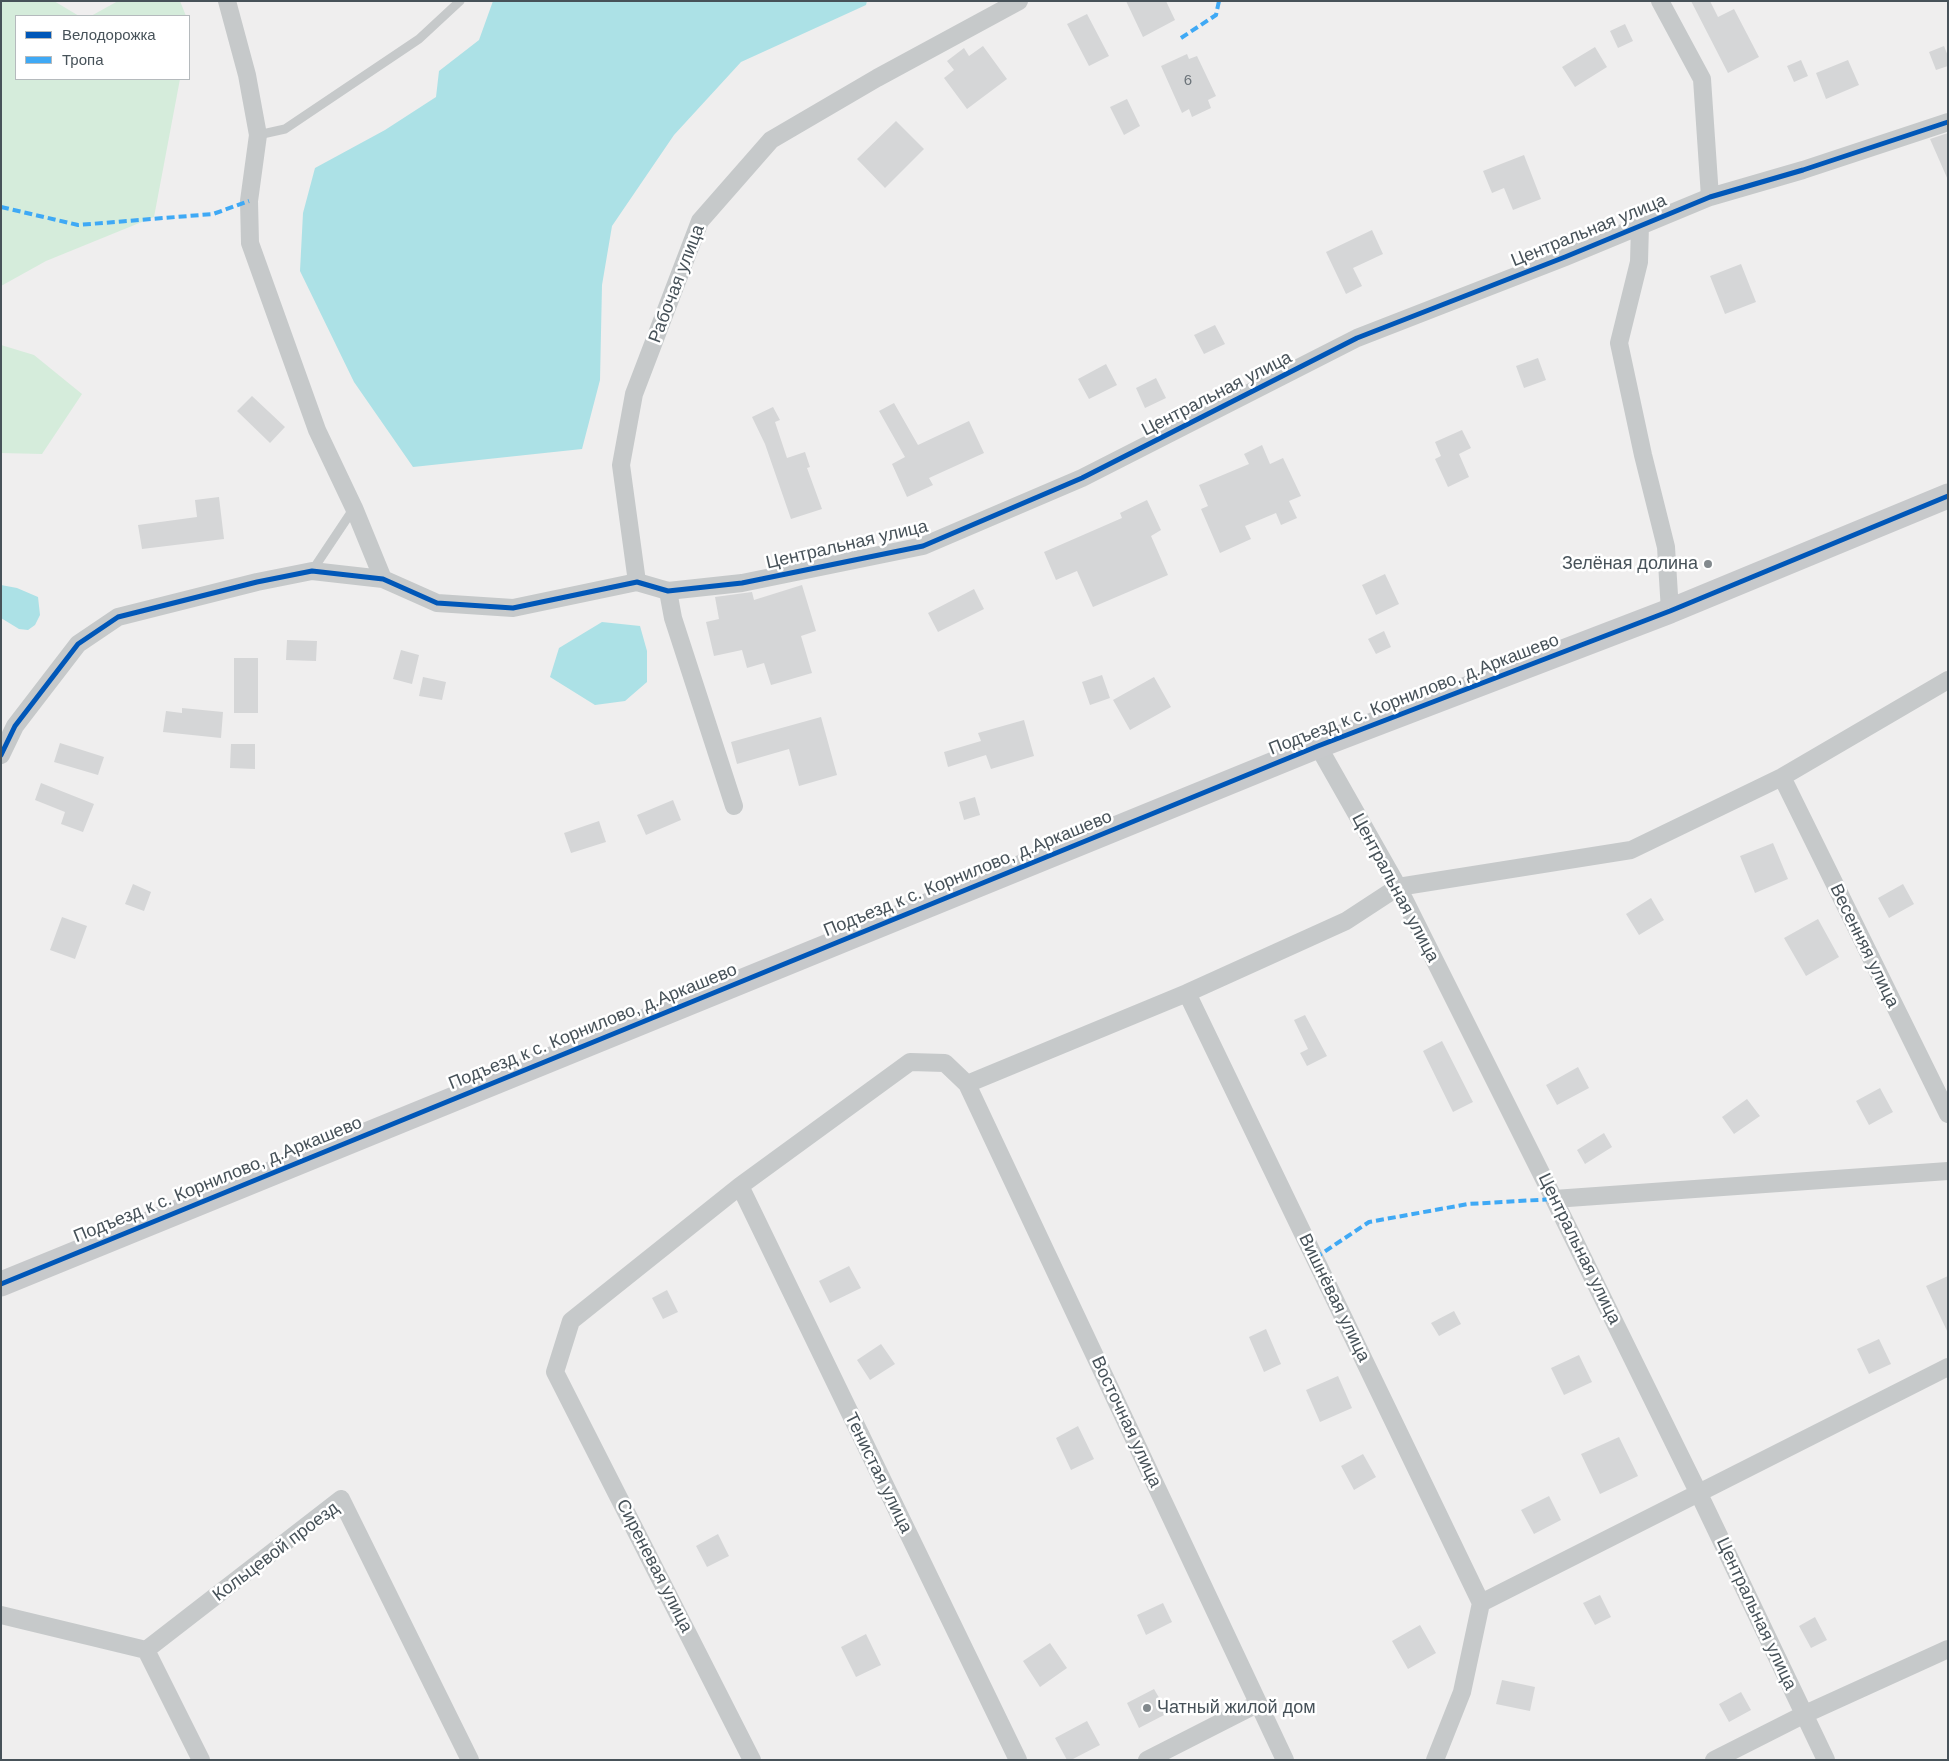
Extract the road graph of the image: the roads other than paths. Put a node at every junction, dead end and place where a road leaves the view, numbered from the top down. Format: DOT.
graph roads {
  1 [pos="227,1"];
  2 [pos="460,1"];
  3 [pos="1018,1"];
  4 [pos="1660,1"];
  5 [pos="1948,122"];
  6 [pos="258,135"];
  7 [pos="1710,197"];
  8 [pos="1640,225"];
  9 [pos="1947,498"];
  10 [pos="354,508"];
  11 [pos="312,571"];
  12 [pos="383,579"];
  13 [pos="637,582"];
  14 [pos="668,592"];
  15 [pos="1670,611"];
  16 [pos="1948,680"];
  17 [pos="1318,746"];
  18 [pos="1,756"];
  19 [pos="1782,777"];
  20 [pos="734,806"];
  21 [pos="1398,887"];
  22 [pos="1187,993"];
  23 [pos="967,1084"];
  24 [pos="1948,1114"];
  25 [pos="1948,1171"];
  26 [pos="740,1186"];
  27 [pos="1554,1199"];
  28 [pos="1,1284"];
  29 [pos="1948,1368"];
  30 [pos="1699,1494"];
  31 [pos="1480,1603"];
  32 [pos="1,1616"];
  33 [pos="1948,1649"];
  34 [pos="146,1650"];
  35 [pos="1258,1704"];
  36 [pos="1803,1715"];
  37 [pos="202,1760"];
  38 [pos="470,1760"];
  39 [pos="752,1760"];
  40 [pos="1018,1760"];
  41 [pos="1147,1760"];
  42 [pos="1285,1760"];
  43 [pos="1435,1760"];
  44 [pos="1714,1760"];
  45 [pos="1826,1760"];
  1 -- 6 [label="street"];
  2 -- 6 [label="lane"];
  3 -- 13 [label="street, Рабочая улица"];
  4 -- 7 [label="street"];
  5 -- 7 [label="street, Центральная улица"];
  6 -- 10 [label="street"];
  7 -- 8 [label="street, Центральная улица"];
  8 -- 14 [label="street, Центральная улица"];
  8 -- 15 [label="street"];
  9 -- 15 [label="street, Подъезд к с. Корнилово, д.Аркашево"];
  10 -- 11 [label="lane"];
  10 -- 12 [label="street"];
  11 -- 12 [label="street, Центральная улица"];
  11 -- 18 [label="street, Центральная улица"];
  12 -- 13 [label="street, Центральная улица"];
  13 -- 14 [label="street, Центральная улица"];
  14 -- 20 [label="street"];
  15 -- 17 [label="street, Подъезд к с. Корнилово, д.Аркашево"];
  16 -- 19 [label="street"];
  17 -- 21 [label="street, Центральная улица"];
  17 -- 28 [label="street, Подъезд к с. Корнилово, д.Аркашево"];
  19 -- 21 [label="street"];
  19 -- 24 [label="street, Весенняя улица"];
  21 -- 22 [label="street"];
  21 -- 27 [label="street, Центральная улица"];
  22 -- 23 [label="street"];
  22 -- 31 [label="street, Вишнёвая улица"];
  23 -- 26 [label="street"];
  23 -- 35 [label="street, Восточная улица"];
  25 -- 27 [label="street"];
  26 -- 39 [label="street, Сиреневая улица"];
  26 -- 40 [label="street, Тенистая улица"];
  27 -- 30 [label="street, Центральная улица"];
  29 -- 30 [label="street"];
  30 -- 31 [label="street"];
  30 -- 36 [label="street, Центральная улица"];
  31 -- 43 [label="street"];
  32 -- 34 [label="street"];
  33 -- 36 [label="street"];
  34 -- 37 [label="street"];
  34 -- 38 [label="street, Кольцевой проезд"];
  35 -- 41 [label="street"];
  35 -- 42 [label="street, Восточная улица"];
  36 -- 44 [label="street"];
  36 -- 45 [label="street, Центральная улица"];
}
